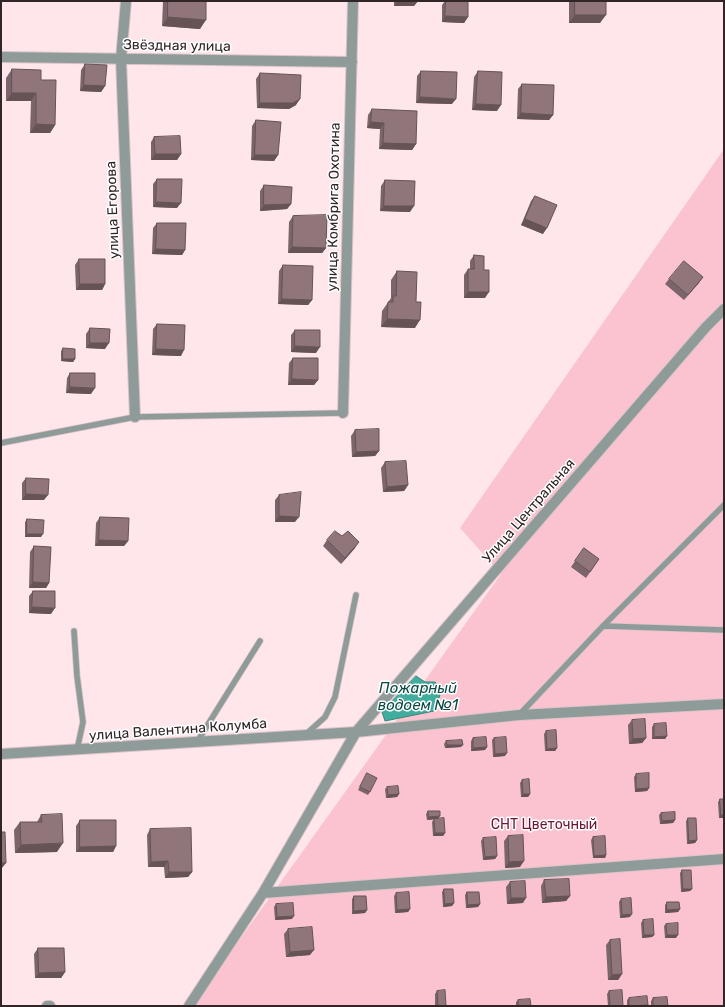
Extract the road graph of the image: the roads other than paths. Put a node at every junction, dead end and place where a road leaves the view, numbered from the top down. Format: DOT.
graph roads {
  1 [pos="126,1"];
  2 [pos="353,1"];
  3 [pos="1,57"];
  4 [pos="121,59"];
  5 [pos="352,62"];
  6 [pos="724,309"];
  7 [pos="343,413"];
  8 [pos="135,417"];
  9 [pos="1,443"];
  10 [pos="724,505"];
  11 [pos="356,595"];
  12 [pos="603,626"];
  13 [pos="724,630"];
  14 [pos="74,631"];
  15 [pos="260,641"];
  16 [pos="724,704"];
  17 [pos="519,715"];
  18 [pos="356,732"];
  19 [pos="304,735"];
  20 [pos="197,742"];
  21 [pos="77,750"];
  22 [pos="1,754"];
  23 [pos="724,859"];
  24 [pos="263,893"];
  25 [pos="189,1006"];
  1 -- 4 [label="street, улица Егорова"];
  2 -- 5 [label="street, улица Комбрига Охотина"];
  3 -- 4 [label="street, Звёздная улица"];
  4 -- 5 [label="street, Звёздная улица"];
  4 -- 8 [label="street, улица Егорова"];
  5 -- 7 [label="street, улица Комбрига Охотина"];
  6 -- 18 [label="street, Улица Центральная"];
  7 -- 8 [label="lane"];
  8 -- 9 [label="lane"];
  10 -- 12 [label="lane"];
  11 -- 19 [label="lane"];
  12 -- 13 [label="lane"];
  12 -- 17 [label="lane"];
  14 -- 21 [label="lane"];
  15 -- 20 [label="lane"];
  16 -- 17 [label="street, улица Валентина Колумба"];
  17 -- 18 [label="street, улица Валентина Колумба"];
  18 -- 19 [label="street, улица Валентина Колумба"];
  18 -- 24 [label="street, Улица Центральная"];
  19 -- 20 [label="street, улица Валентина Колумба"];
  20 -- 21 [label="street, улица Валентина Колумба"];
  21 -- 22 [label="street, улица Валентина Колумба"];
  23 -- 24 [label="street"];
  24 -- 25 [label="street, Улица Центральная"];
}
